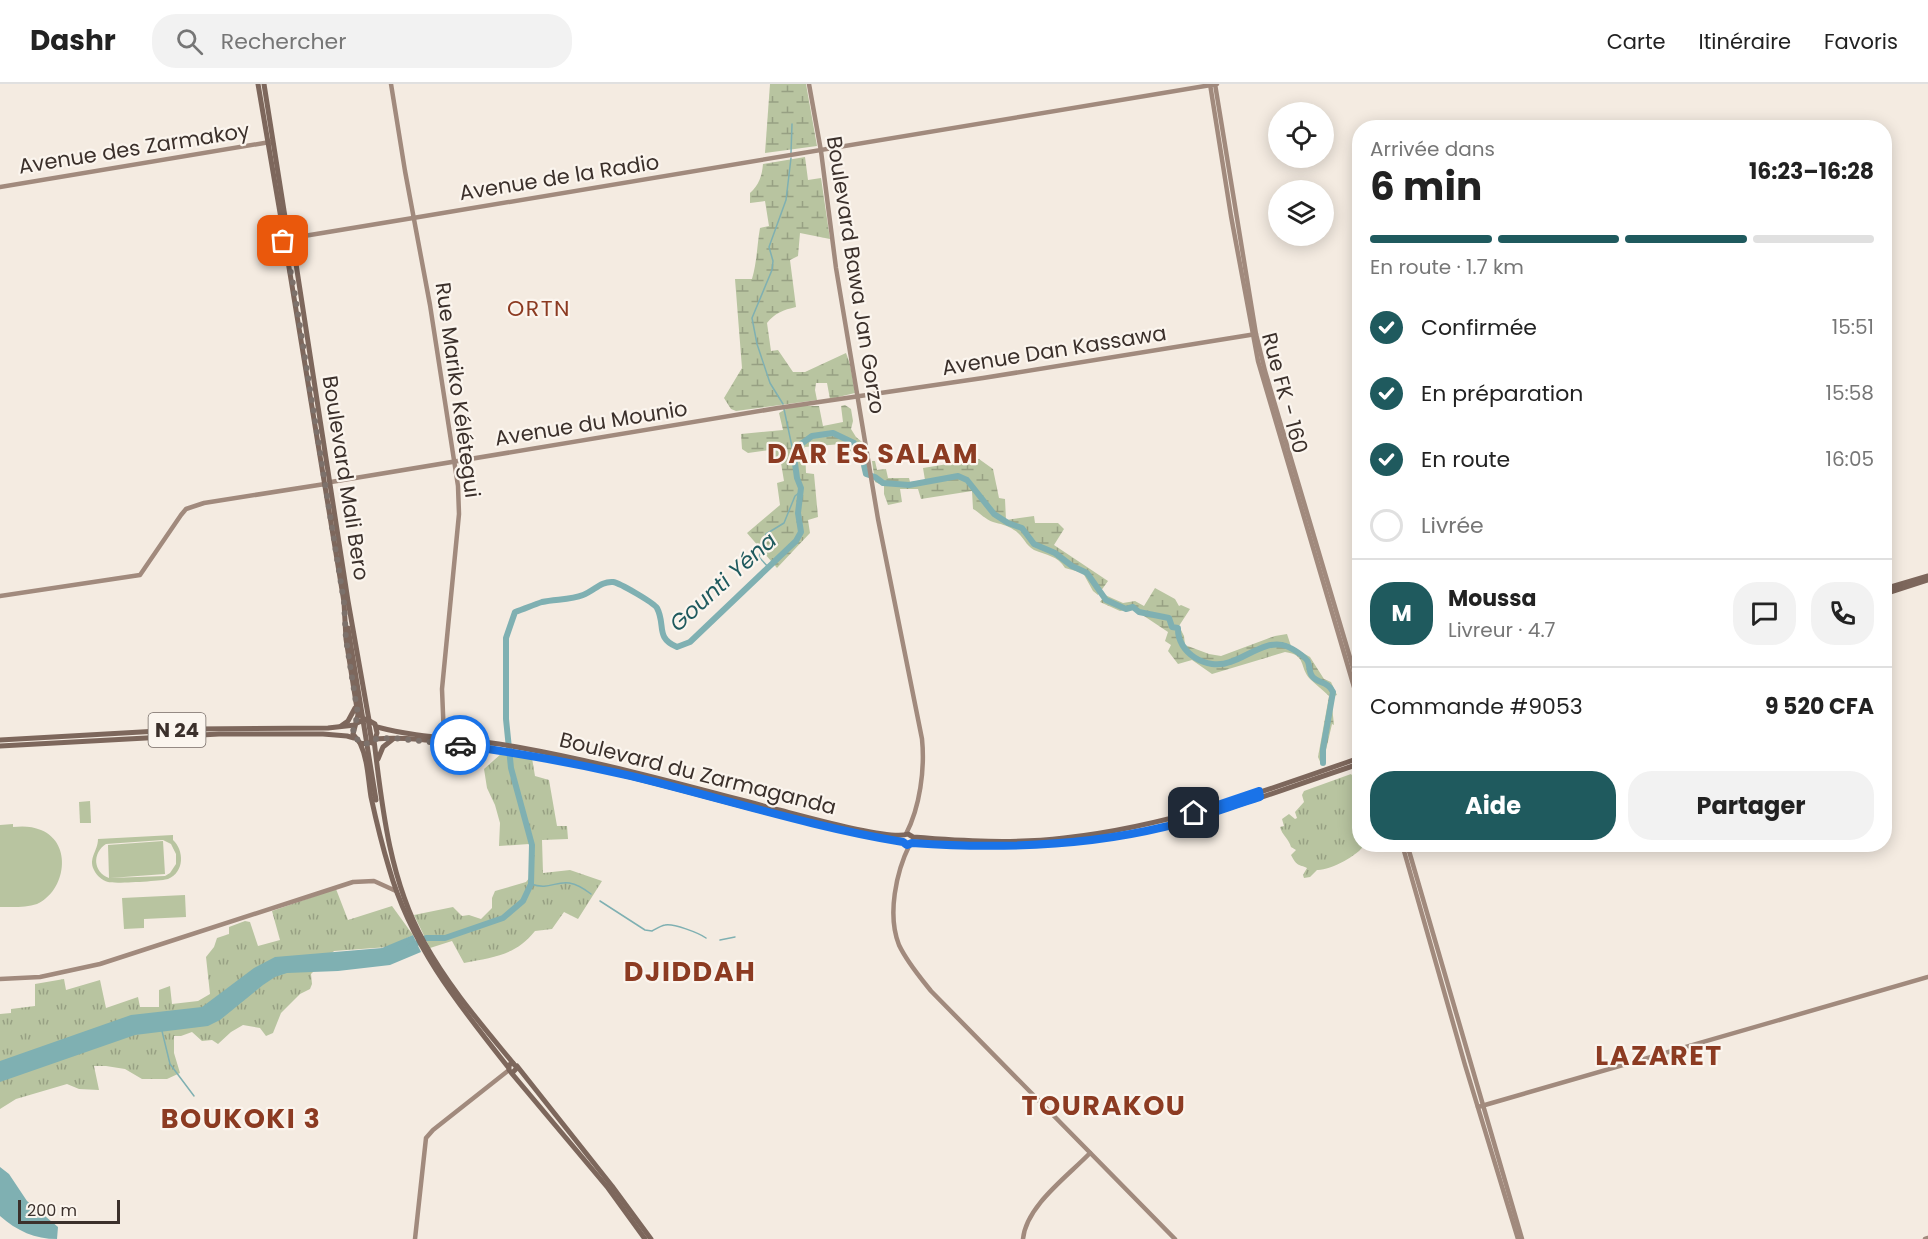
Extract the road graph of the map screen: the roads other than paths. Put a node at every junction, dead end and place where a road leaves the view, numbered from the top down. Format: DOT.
graph roads {
  1 [pos="258,84"];
  2 [pos="264,84"];
  3 [pos="391,84"];
  4 [pos="809,84"];
  5 [pos="1213,84"];
  6 [pos="270,142"];
  7 [pos="821,151"];
  8 [pos="0,187"];
  9 [pos="414,218"];
  10 [pos="288,239"];
  11 [pos="1254,334"];
  12 [pos="858,397"];
  13 [pos="456,461"];
  14 [pos="328,483"];
  15 [pos="1928,576"];
  16 [pos="1928,580"];
  17 [pos="1905,585"];
  18 [pos="1892,587"];
  19 [pos="1892,591"];
  20 [pos="0,596"];
  21 [pos="1330,601"];
  22 [pos="346,602"];
  23 [pos="1352,667"];
  24 [pos="1352,679"];
  25 [pos="356,703"];
  26 [pos="369,720"];
  27 [pos="356,724"];
  28 [pos="377,727"];
  29 [pos="336,728"];
  30 [pos="228,731"];
  31 [pos="396,738"];
  32 [pos="444,738"];
  33 [pos="94,739"];
  34 [pos="375,739"];
  35 [pos="0,740"];
  36 [pos="358,741"];
  37 [pos="0,746"];
  38 [pos="506,748"];
  39 [pos="1352,761"];
  40 [pos="377,764"];
  41 [pos="1352,766"];
  42 [pos="1260,794"];
  43 [pos="383,834"];
  44 [pos="908,839"];
  45 [pos="1404,852"];
  46 [pos="1409,852"];
  47 [pos="396,891"];
  48 [pos="419,937"];
  49 [pos="1928,977"];
  50 [pos="0,979"];
  51 [pos="512,1068"];
  52 [pos="1480,1107"];
  53 [pos="575,1144"];
  54 [pos="1090,1153"];
  55 [pos="415,1239"];
  56 [pos="645,1239"];
  57 [pos="651,1239"];
  58 [pos="1023,1239"];
  59 [pos="1175,1239"];
  60 [pos="1520,1239"];
  1 -- 6 [label="main road, Boulevard Mali Bero"];
  2 -- 6 [label="main road, Boulevard Mali Bero"];
  3 -- 9 [label="street, Rue Mariko Kélétegui"];
  4 -- 7 [label="street, Boulevard Bawa Jan Gorzo"];
  5 -- 7 [label="street, Avenue de la Radio"];
  5 -- 11 [label="street, Rue FK - 160"];
  6 -- 8 [label="street, Avenue des Zarmakoy"];
  6 -- 10 [label="main road, Boulevard Mali Bero"];
  7 -- 9 [label="street, Avenue de la Radio"];
  7 -- 12 [label="street, Boulevard Bawa Jan Gorzo"];
  9 -- 10 [label="street, Avenue de la Radio"];
  9 -- 13 [label="street, Rue Mariko Kélétegui"];
  10 -- 14 [label="main road, Boulevard Mali Bero"];
  11 -- 12 [label="street, Avenue Dan Kassawa"];
  11 -- 21 [label="street, Rue FK - 160"];
  12 -- 13 [label="street, Avenue du Mounio"];
  12 -- 44 [label="street, Boulevard Bawa Jan Gorzo"];
  13 -- 14 [label="street, Avenue du Mounio"];
  13 -- 32 [label="street, Rue Mariko Kélétegui"];
  14 -- 20 [label="street, Avenue du Mounio"];
  14 -- 22 [label="main road, Boulevard Mali Bero"];
  15 -- 17 [label="main road"];
  16 -- 17 [label="main road"];
  17 -- 18 [label="main road"];
  17 -- 19 [label="main road"];
  21 -- 23 [label="street, Rue FK - 160"];
  21 -- 24 [label="street, Rue FK - 160"];
  22 -- 25 [label="main road, Boulevard Mali Bero"];
  22 -- 26 [label="main road, Boulevard Mali Bero"];
  22 -- 43 [label="main road"];
  25 -- 27 [label="main road, Boulevard Mali Bero"];
  25 -- 29 [label="main road"];
  26 -- 27 [label="main road"];
  26 -- 28 [label="main road"];
  27 -- 29 [label="main road, N 24"];
  27 -- 36 [label="main road"];
  28 -- 32 [label="main road, Boulevard du Zarmaganda"];
  28 -- 34 [label="main road"];
  29 -- 30 [label="main road, N 24"];
  30 -- 33 [label="main road, N 24"];
  30 -- 36 [label="main road, N 24"];
  31 -- 34 [label="main road, Boulevard du Zarmaganda"];
  31 -- 38 [label="main road, Boulevard du Zarmaganda"];
  31 -- 40 [label="main road"];
  32 -- 38 [label="main road, Boulevard du Zarmaganda"];
  33 -- 35 [label="main road, N 24"];
  33 -- 37 [label="main road, N 24"];
  34 -- 36 [label="main road"];
  34 -- 40 [label="main road"];
  36 -- 43 [label="main road"];
  38 -- 44 [label="main road, Boulevard du Zarmaganda"];
  39 -- 42 [label="main road, Boulevard du Zarmaganda"];
  40 -- 43 [label="main road"];
  41 -- 42 [label="main road, Boulevard du Zarmaganda"];
  42 -- 44 [label="main road, Boulevard du Zarmaganda"];
  43 -- 47 [label="main road"];
  43 -- 48 [label="main road"];
  44 -- 54 [label="street, Boulevard Bawa Jan Gorzo"];
  45 -- 52 [label="street"];
  46 -- 52 [label="street"];
  47 -- 48 [label="main road"];
  47 -- 50 [label="street"];
  48 -- 51 [label="main road"];
  49 -- 52 [label="street"];
  51 -- 53 [label="main road"];
  51 -- 55 [label="street"];
  52 -- 60 [label="street"];
  53 -- 56 [label="main road"];
  53 -- 57 [label="main road"];
  54 -- 58 [label="street"];
  54 -- 59 [label="street, Boulevard Bawa Jan Gorzo"];
}
